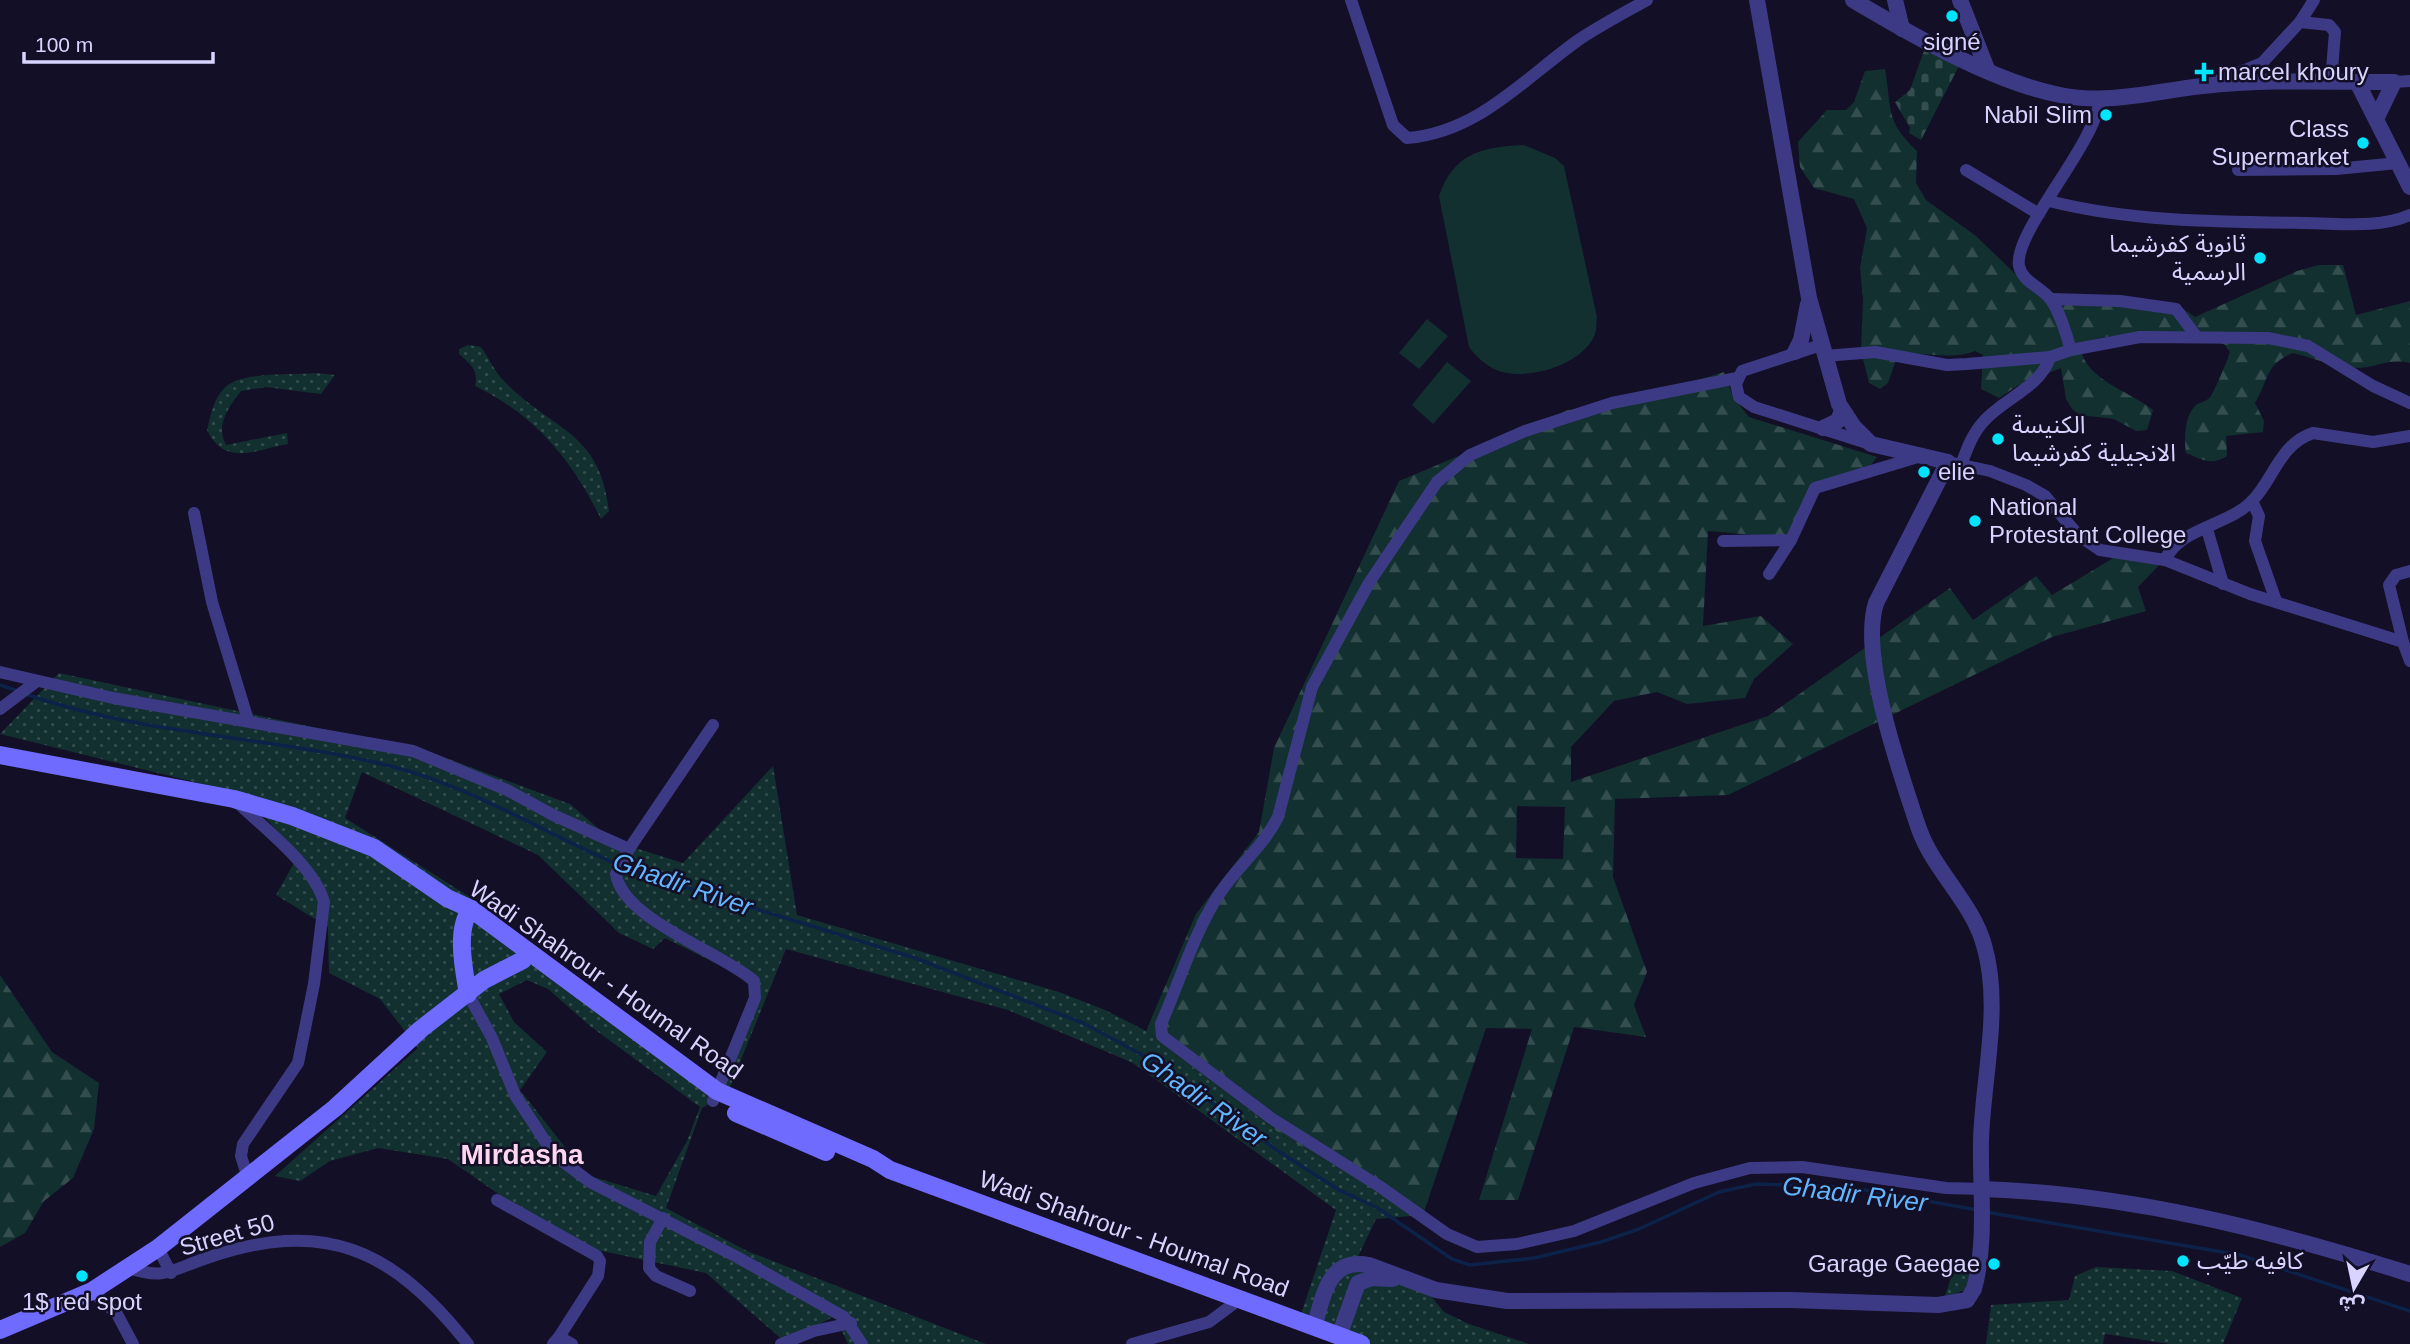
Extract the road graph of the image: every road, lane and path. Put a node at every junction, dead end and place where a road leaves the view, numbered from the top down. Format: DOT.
graph roads {
  1 [pos="1351,0"];
  2 [pos="1647,0"];
  3 [pos="1757,0"];
  4 [pos="1853,0"];
  5 [pos="1895,0"];
  6 [pos="1960,0"];
  7 [pos="2314,0"];
  8 [pos="2300,22"];
  9 [pos="1902,29"];
  10 [pos="1987,69"];
  11 [pos="2402,81"];
  12 [pos="2331,82"];
  13 [pos="2357,82"];
  14 [pos="2203,86"];
  15 [pos="2100,99"];
  16 [pos="2376,117"];
  17 [pos="2398,163"];
  18 [pos="1966,170"];
  19 [pos="2238,170"];
  20 [pos="2410,187"];
  21 [pos="2049,201"];
  22 [pos="2039,214"];
  23 [pos="2410,215"];
  24 [pos="1809,298"];
  25 [pos="2051,299"];
  26 [pos="2196,335"];
  27 [pos="2071,350"];
  28 [pos="1823,351"];
  29 [pos="1795,352"];
  30 [pos="2050,357"];
  31 [pos="1737,377"];
  32 [pos="2410,402"];
  33 [pos="1842,410"];
  34 [pos="1823,428"];
  35 [pos="2410,436"];
  36 [pos="1871,444"];
  37 [pos="1922,456"];
  38 [pos="1955,463"];
  39 [pos="2252,501"];
  40 [pos="194,513"];
  41 [pos="2207,529"];
  42 [pos="1791,540"];
  43 [pos="1723,541"];
  44 [pos="2165,560"];
  45 [pos="2410,571"];
  46 [pos="1769,574"];
  47 [pos="2222,584"];
  48 [pos="2276,601"];
  49 [pos="2403,642"];
  50 [pos="2410,661"];
  51 [pos="0,672"];
  52 [pos="35,682"];
  53 [pos="0,709"];
  54 [pos="248,720"];
  55 [pos="713,725"];
  56 [pos="0,755"];
  57 [pos="234,799"];
  58 [pos="627,852"];
  59 [pos="468,913"];
  60 [pos="523,960"];
  61 [pos="557,979"];
  62 [pos="468,994"];
  63 [pos="715,1096"];
  64 [pos="248,1178"];
  65 [pos="1983,1197"];
  66 [pos="497,1200"];
  67 [pos="663,1217"];
  68 [pos="158,1248"];
  69 [pos="129,1268"];
  70 [pos="171,1273"];
  71 [pos="2410,1274"];
  72 [pos="1409,1280"];
  73 [pos="92,1291"];
  74 [pos="690,1291"];
  75 [pos="1240,1299"];
  76 [pos="851,1323"];
  77 [pos="1314,1326"];
  78 [pos="0,1330"];
  79 [pos="1339,1336"];
  80 [pos="556,1340"];
  81 [pos="1162,1340"];
  82 [pos="134,1344"];
  83 [pos="468,1344"];
  84 [pos="572,1344"];
  85 [pos="781,1344"];
  86 [pos="862,1344"];
  87 [pos="1132,1344"];
  88 [pos="1361,1344"];
  1 -- 2 [label="street"];
  3 -- 24 [label="street"];
  4 -- 9 [label="street"];
  5 -- 9 [label="street"];
  6 -- 10 [label="street"];
  7 -- 8 [label="street"];
  8 -- 12 [label="street"];
  8 -- 14 [label="street"];
  9 -- 10 [label="street"];
  10 -- 15 [label="street"];
  11 -- 13 [label="street"];
  11 -- 16 [label="street"];
  12 -- 13 [label="street"];
  12 -- 14 [label="street"];
  13 -- 16 [label="street"];
  14 -- 15 [label="street"];
  15 -- 21 [label="street"];
  16 -- 17 [label="street"];
  17 -- 19 [label="street"];
  17 -- 20 [label="street"];
  18 -- 22 [label="street"];
  21 -- 22 [label="street"];
  21 -- 23 [label="street"];
  22 -- 25 [label="street"];
  24 -- 28 [label="street"];
  24 -- 29 [label="street"];
  25 -- 26 [label="street"];
  25 -- 27 [label="street"];
  26 -- 27 [label="street"];
  26 -- 32 [label="street"];
  27 -- 30 [label="street"];
  28 -- 29 [label="street"];
  28 -- 30 [label="street"];
  28 -- 33 [label="street"];
  29 -- 31 [label="street"];
  30 -- 38 [label="street"];
  31 -- 34 [label="street"];
  31 -- 65 [label="street"];
  33 -- 34 [label="street"];
  33 -- 36 [label="street"];
  34 -- 36 [label="street"];
  35 -- 39 [label="street"];
  36 -- 37 [label="street"];
  37 -- 38 [label="street"];
  37 -- 42 [label="street"];
  38 -- 44 [label="street"];
  38 -- 65 [label="street"];
  39 -- 41 [label="street"];
  39 -- 48 [label="street"];
  40 -- 54 [label="street"];
  41 -- 44 [label="street"];
  41 -- 47 [label="street"];
  42 -- 43 [label="street"];
  42 -- 46 [label="street"];
  44 -- 47 [label="street"];
  45 -- 49 [label="street"];
  47 -- 48 [label="street"];
  48 -- 49 [label="street"];
  49 -- 50 [label="street"];
  51 -- 52 [label="street"];
  52 -- 53 [label="street"];
  52 -- 54 [label="street"];
  54 -- 58 [label="street"];
  55 -- 58 [label="street"];
  56 -- 57 [label="main road, Wadi Shahrour - Houmal Road"];
  57 -- 59 [label="main road, Wadi Shahrour - Houmal Road"];
  57 -- 64 [label="street"];
  58 -- 63 [label="street"];
  59 -- 60 [label="main road, Wadi Shahrour - Houmal Road"];
  59 -- 61 [label="main road, Wadi Shahrour - Houmal Road"];
  59 -- 62 [label="main road"];
  60 -- 61 [label="main road, Wadi Shahrour - Houmal Road"];
  60 -- 62 [label="main road"];
  61 -- 63 [label="main road, Wadi Shahrour - Houmal Road"];
  62 -- 64 [label="main road"];
  62 -- 67 [label="street"];
  63 -- 75 [label="main road, Wadi Shahrour - Houmal Road"];
  64 -- 68 [label="main road"];
  65 -- 71 [label="street"];
  65 -- 72 [label="street"];
  66 -- 80 [label="street"];
  67 -- 74 [label="street"];
  67 -- 76 [label="street"];
  68 -- 69 [label="main road"];
  68 -- 70 [label="street"];
  69 -- 70 [label="street, Street 50"];
  69 -- 73 [label="main road"];
  70 -- 83 [label="street, Street 50"];
  72 -- 77 [label="street"];
  72 -- 79 [label="street"];
  73 -- 78 [label="main road"];
  73 -- 82 [label="street"];
  75 -- 77 [label="main road, Wadi Shahrour - Houmal Road"];
  75 -- 81 [label="street"];
  76 -- 85 [label="street"];
  76 -- 86 [label="street"];
  77 -- 79 [label="main road, Wadi Shahrour - Houmal Road"];
  79 -- 88 [label="main road, Wadi Shahrour - Houmal Road"];
  80 -- 84 [label="street"];
  81 -- 87 [label="street"];
}
